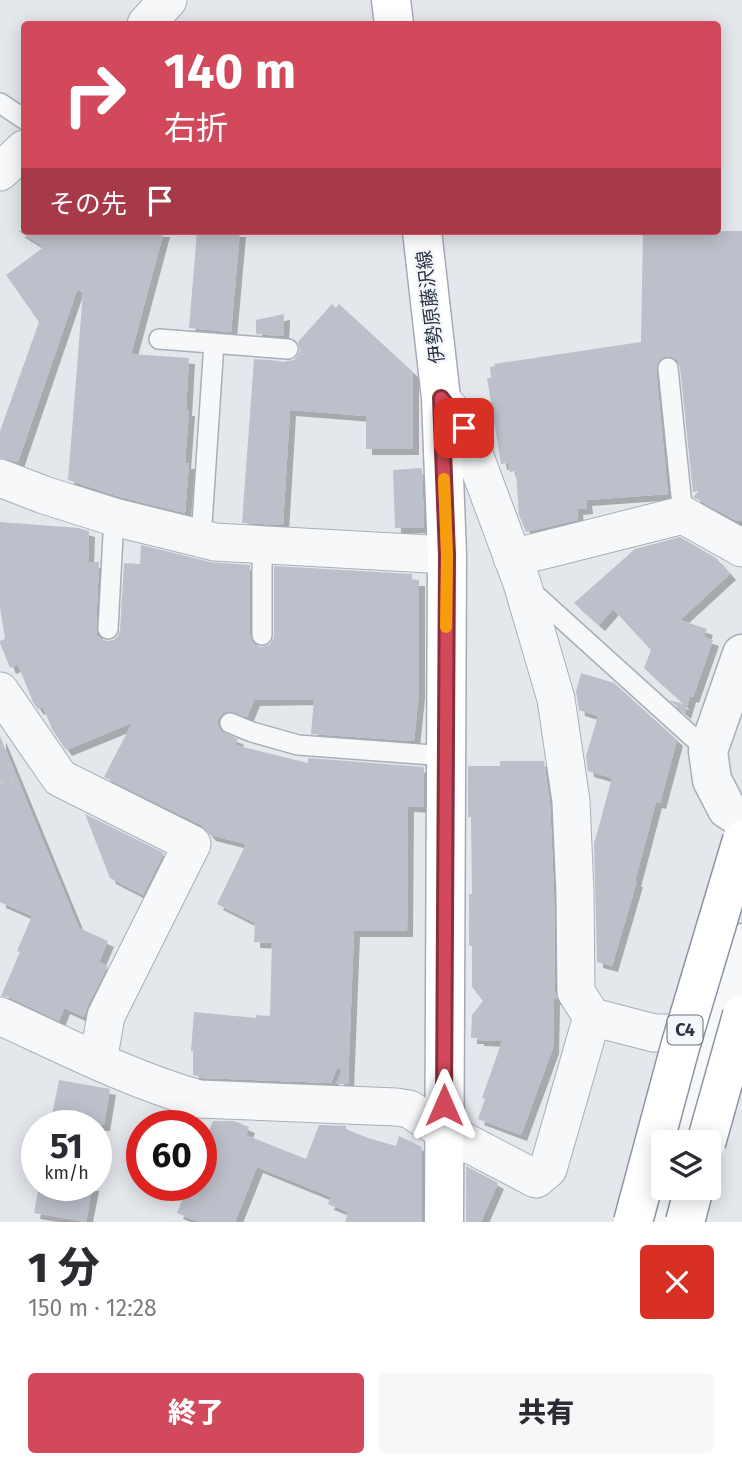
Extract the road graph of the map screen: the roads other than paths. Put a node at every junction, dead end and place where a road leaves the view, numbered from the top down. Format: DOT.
graph roads {
  1 [pos="168,0"];
  2 [pos="391,0"];
  3 [pos="149,21"];
  4 [pos="394,21"];
  5 [pos="0,103"];
  6 [pos="21,116"];
  7 [pos="422,235"];
  8 [pos="159,339"];
  9 [pos="214,343"];
  10 [pos="288,349"];
  11 [pos="668,368"];
  12 [pos="441,398"];
  13 [pos="0,478"];
  14 [pos="683,515"];
  15 [pos="114,517"];
  16 [pos="201,539"];
  17 [pos="262,545"];
  18 [pos="742,548"];
  19 [pos="447,555"];
  20 [pos="517,571"];
  21 [pos="108,629"];
  22 [pos="262,635"];
  23 [pos="742,654"];
  24 [pos="0,691"];
  25 [pos="230,723"];
  26 [pos="708,751"];
  27 [pos="446,756"];
  28 [pos="742,819"];
  29 [pos="742,840"];
  30 [pos="742,943"];
  31 [pos="0,1017"];
  32 [pos="592,1017"];
  33 [pos="733,1030"];
  34 [pos="98,1061"];
  35 [pos="691,1130"];
  36 [pos="709,1130"];
  37 [pos="444,1132"];
  38 [pos="444,1222"];
  39 [pos="634,1222"];
  1 -- 3 [label="street"];
  2 -- 4 [label="main road"];
  5 -- 6 [label="lane"];
  7 -- 12 [label="main road, 伊勢原藤沢線"];
  8 -- 9 [label="lane"];
  9 -- 10 [label="lane"];
  9 -- 16 [label="lane"];
  11 -- 14 [label="lane"];
  12 -- 19 [label="main road, 伊勢原藤沢線"];
  12 -- 20 [label="street"];
  13 -- 15 [label="street"];
  14 -- 18 [label="street"];
  14 -- 20 [label="street"];
  15 -- 16 [label="street"];
  15 -- 21 [label="lane"];
  16 -- 17 [label="street"];
  17 -- 19 [label="street"];
  17 -- 22 [label="lane"];
  19 -- 27 [label="main road, 伊勢原藤沢線"];
  20 -- 26 [label="lane"];
  20 -- 32 [label="street"];
  23 -- 26 [label="street"];
  24 -- 34 [label="street"];
  25 -- 27 [label="lane"];
  26 -- 28 [label="street"];
  27 -- 37 [label="main road, 伊勢原藤沢線"];
  29 -- 39 [label="main road, C4, bridge"];
  30 -- 33 [label="street"];
  31 -- 34 [label="street"];
  32 -- 33 [label="street"];
  32 -- 37 [label="street"];
  33 -- 35 [label="street"];
  33 -- 36 [label="main road, bridge"];
  34 -- 37 [label="street"];
  37 -- 38 [label="main road, 伊勢原藤沢線"];
}
